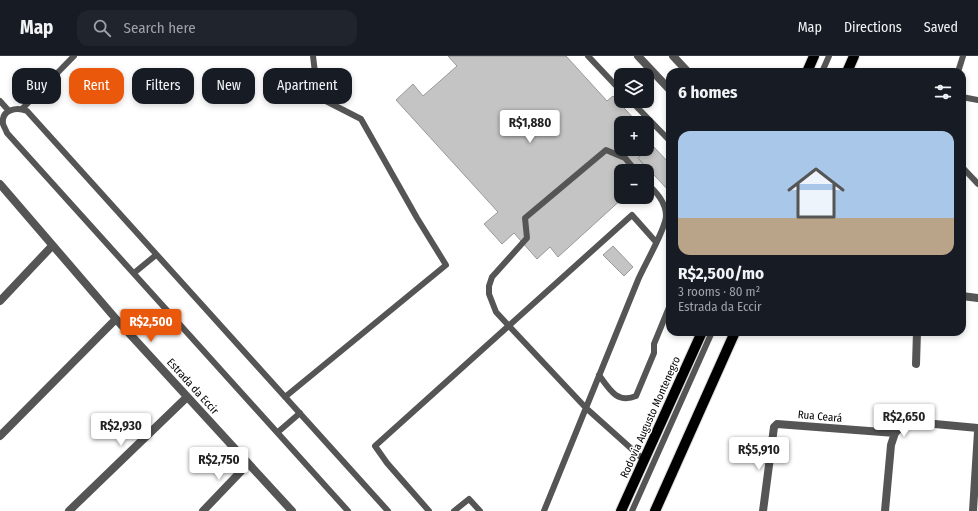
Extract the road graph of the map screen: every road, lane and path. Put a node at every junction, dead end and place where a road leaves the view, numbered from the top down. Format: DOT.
graph roads {
  1 [pos="74,56"];
  2 [pos="313,56"];
  3 [pos="588,56"];
  4 [pos="638,56"];
  5 [pos="673,56"];
  6 [pos="814,56"];
  7 [pos="829,56"];
  8 [pos="854,56"];
  9 [pos="963,56"];
  10 [pos="684,68"];
  11 [pos="809,68"];
  12 [pos="824,68"];
  13 [pos="849,68"];
  14 [pos="959,68"];
  15 [pos="614,84"];
  16 [pos="666,86"];
  17 [pos="966,98"];
  18 [pos="978,100"];
  19 [pos="0,101"];
  20 [pos="638,108"];
  21 [pos="22,109"];
  22 [pos="9,111"];
  23 [pos="666,137"];
  24 [pos="630,164"];
  25 [pos="966,171"];
  26 [pos="0,184"];
  27 [pos="978,184"];
  28 [pos="654,191"];
  29 [pos="656,242"];
  30 [pos="52,246"];
  31 [pos="156,255"];
  32 [pos="134,273"];
  33 [pos="966,296"];
  34 [pos="978,298"];
  35 [pos="0,301"];
  36 [pos="666,315"];
  37 [pos="116,319"];
  38 [pos="509,326"];
  39 [pos="700,336"];
  40 [pos="710,336"];
  41 [pos="733,336"];
  42 [pos="917,336"];
  43 [pos="916,364"];
  44 [pos="599,375"];
  45 [pos="187,397"];
  46 [pos="285,397"];
  47 [pos="586,408"];
  48 [pos="300,413"];
  49 [pos="978,428"];
  50 [pos="278,432"];
  51 [pos="978,432"];
  52 [pos="895,433"];
  53 [pos="0,436"];
  54 [pos="644,460"];
  55 [pos="248,464"];
  56 [pos="69,511"];
  57 [pos="203,511"];
  58 [pos="292,511"];
  59 [pos="348,511"];
  60 [pos="388,511"];
  61 [pos="429,511"];
  62 [pos="454,511"];
  63 [pos="480,511"];
  64 [pos="544,511"];
  65 [pos="621,511"];
  66 [pos="632,511"];
  67 [pos="654,511"];
  68 [pos="763,511"];
  69 [pos="885,511"];
  70 [pos="973,511"];
  1 -- 21 [label="lane"];
  2 -- 46 [label="lane"];
  3 -- 15 [label="lane"];
  4 -- 16 [label="street"];
  5 -- 10 [label="street"];
  6 -- 11 [label="main road"];
  7 -- 12 [label="lane"];
  8 -- 13 [label="main road"];
  9 -- 14 [label="lane"];
  17 -- 18 [label="lane"];
  19 -- 22 [label="lane"];
  20 -- 23 [label="lane"];
  21 -- 22 [label="lane"];
  21 -- 31 [label="lane"];
  22 -- 32 [label="lane"];
  24 -- 38 [label="lane"];
  25 -- 27 [label="lane"];
  26 -- 30 [label="street, Estrada da Eccir"];
  28 -- 29 [label="lane"];
  29 -- 38 [label="lane"];
  29 -- 44 [label="lane"];
  30 -- 35 [label="street"];
  30 -- 37 [label="street, Estrada da Eccir"];
  31 -- 32 [label="lane"];
  31 -- 46 [label="lane"];
  32 -- 50 [label="lane"];
  33 -- 34 [label="street"];
  36 -- 44 [label="lane"];
  37 -- 45 [label="street, Estrada da Eccir"];
  37 -- 53 [label="street"];
  38 -- 47 [label="lane"];
  38 -- 61 [label="lane"];
  39 -- 54 [label="main road, Rodovia Augusto Montenegro"];
  40 -- 66 [label="lane"];
  41 -- 67 [label="main road"];
  42 -- 43 [label="street"];
  44 -- 47 [label="lane"];
  45 -- 55 [label="street, Estrada da Eccir"];
  45 -- 56 [label="street"];
  46 -- 48 [label="lane"];
  47 -- 54 [label="lane"];
  47 -- 64 [label="lane"];
  48 -- 50 [label="lane"];
  48 -- 60 [label="lane"];
  49 -- 52 [label="street"];
  50 -- 59 [label="lane"];
  51 -- 70 [label="street"];
  52 -- 68 [label="street, Rua Ceará"];
  52 -- 69 [label="street"];
  54 -- 65 [label="main road, Rodovia Augusto Montenegro"];
  55 -- 57 [label="street"];
  55 -- 58 [label="street, Estrada da Eccir"];
  62 -- 63 [label="lane"];
}
